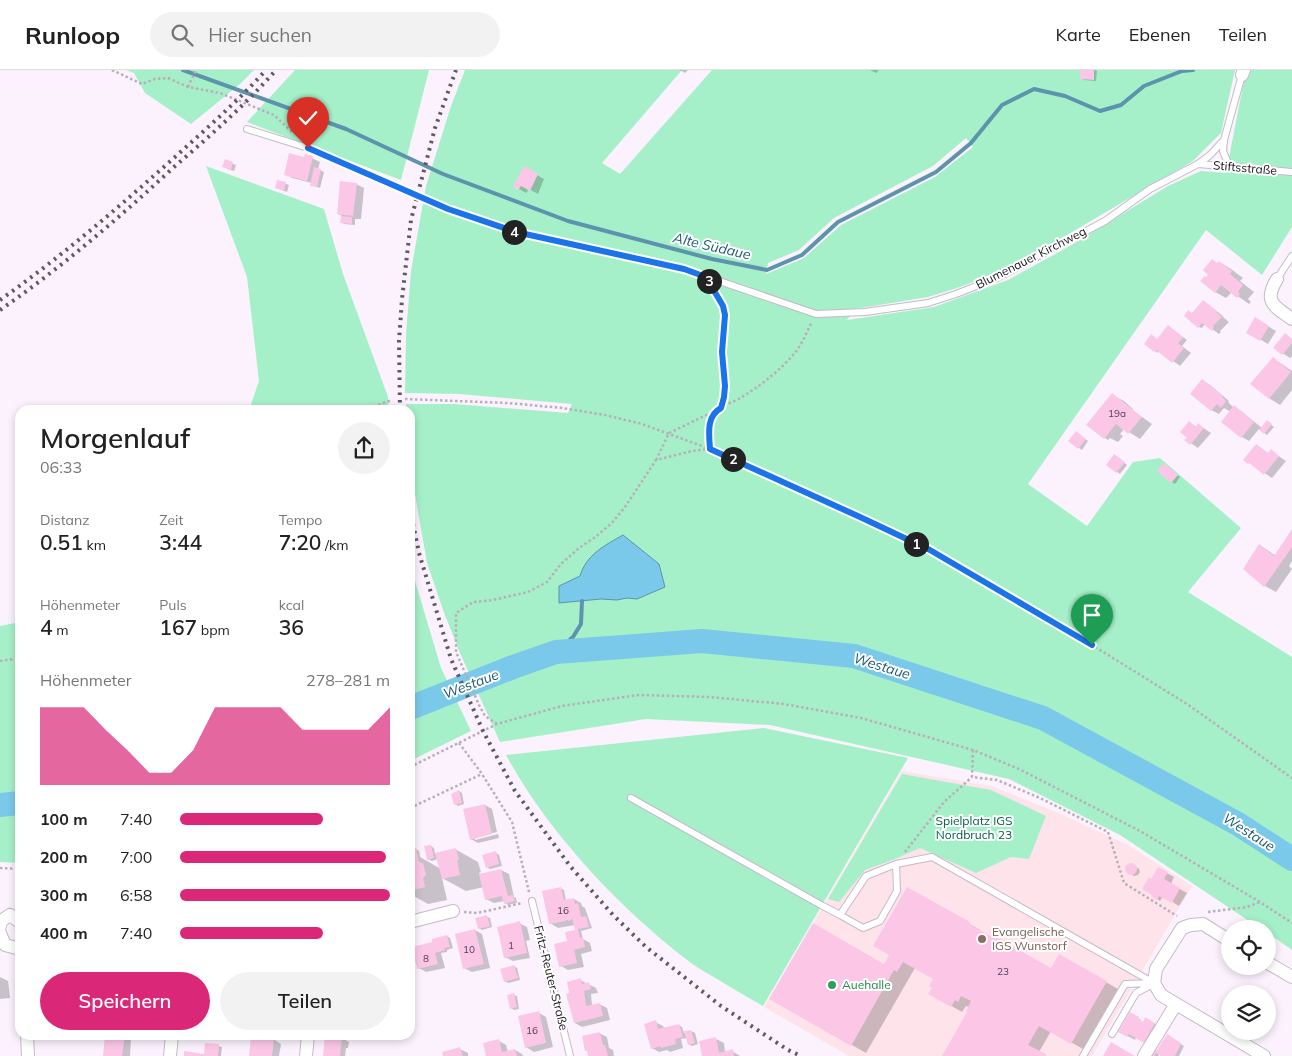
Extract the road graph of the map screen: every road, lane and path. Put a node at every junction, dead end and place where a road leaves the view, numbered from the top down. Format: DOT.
graph roads {
  1 [pos="112,70"];
  2 [pos="196,70"];
  3 [pos="1243,73"];
  4 [pos="188,86"];
  5 [pos="248,129"];
  6 [pos="1224,140"];
  7 [pos="308,148"];
  8 [pos="1198,164"];
  9 [pos="1229,166"];
  10 [pos="1292,172"];
  11 [pos="1292,256"];
  12 [pos="706,277"];
  13 [pos="1277,279"];
  14 [pos="816,314"];
  15 [pos="1292,319"];
  16 [pos="405,399"];
  17 [pos="392,400"];
  18 [pos="378,405"];
  19 [pos="721,408"];
  20 [pos="714,412"];
  21 [pos="668,433"];
  22 [pos="710,449"];
  23 [pos="656,460"];
  24 [pos="15,659"];
  25 [pos="0,662"];
  26 [pos="497,724"];
  27 [pos="459,743"];
  28 [pos="973,750"];
  29 [pos="415,765"];
  30 [pos="482,774"];
  31 [pos="972,777"];
  32 [pos="1292,778"];
  33 [pos="631,798"];
  34 [pos="415,806"];
  35 [pos="896,864"];
  36 [pos="0,868"];
  37 [pos="15,869"];
  38 [pos="532,901"];
  39 [pos="1260,902"];
  40 [pos="453,911"];
  41 [pos="840,915"];
  42 [pos="15,919"];
  43 [pos="415,921"];
  44 [pos="1292,923"];
  45 [pos="1191,925"];
  46 [pos="0,926"];
  47 [pos="0,933"];
  48 [pos="1221,935"];
  49 [pos="15,948"];
  50 [pos="1276,968"];
  51 [pos="1292,977"];
  52 [pos="1154,984"];
  53 [pos="1176,1004"];
  54 [pos="1112,1034"];
  55 [pos="27,1040"];
  56 [pos="172,1040"];
  57 [pos="308,1040"];
  58 [pos="28,1056"];
  59 [pos="170,1056"];
  60 [pos="306,1056"];
  61 [pos="570,1056"];
  62 [pos="1083,1056"];
  63 [pos="1144,1056"];
  64 [pos="1264,1056"];
  1 -- 4 [label="path"];
  2 -- 4 [label="path"];
  3 -- 6 [label="lane"];
  4 -- 7 [label="path"];
  5 -- 7 [label="lane, Blumenauer Kirchweg"];
  6 -- 8 [label="lane, Blumenauer Kirchweg"];
  6 -- 9 [label="lane"];
  7 -- 12 [label="lane, Blumenauer Kirchweg"];
  8 -- 9 [label="lane, Stiftsstraße"];
  8 -- 14 [label="lane, Blumenauer Kirchweg"];
  9 -- 10 [label="lane, Stiftsstraße"];
  11 -- 13 [label="lane"];
  12 -- 14 [label="lane, Blumenauer Kirchweg"];
  12 -- 19 [label="path"];
  13 -- 15 [label="street"];
  14 -- 19 [label="path"];
  16 -- 21 [label="path"];
  17 -- 18 [label="path"];
  19 -- 20 [label="path"];
  20 -- 21 [label="path"];
  20 -- 22 [label="path"];
  21 -- 22 [label="path"];
  21 -- 23 [label="path"];
  22 -- 23 [label="path"];
  22 -- 32 [label="path"];
  23 -- 26 [label="path"];
  24 -- 25 [label="path"];
  26 -- 27 [label="path"];
  26 -- 28 [label="path"];
  27 -- 29 [label="path"];
  27 -- 30 [label="path"];
  28 -- 31 [label="path"];
  28 -- 39 [label="path"];
  30 -- 34 [label="path"];
  30 -- 38 [label="path"];
  31 -- 35 [label="path"];
  31 -- 45 [label="path"];
  33 -- 41 [label="lane"];
  35 -- 41 [label="lane"];
  35 -- 41 [label="lane"];
  35 -- 52 [label="lane"];
  36 -- 37 [label="path"];
  38 -- 40 [label="path"];
  38 -- 61 [label="lane, Fritz-Reuter-Straße"];
  39 -- 44 [label="path"];
  39 -- 45 [label="path"];
  40 -- 43 [label="street"];
  42 -- 46 [label="street"];
  45 -- 48 [label="street"];
  45 -- 52 [label="street"];
  47 -- 49 [label="street"];
  50 -- 51 [label="street"];
  52 -- 53 [label="street"];
  52 -- 54 [label="lane"];
  52 -- 62 [label="lane"];
  53 -- 63 [label="street"];
  53 -- 64 [label="street"];
  55 -- 58 [label="street"];
  56 -- 59 [label="street"];
  57 -- 60 [label="street"];
}
